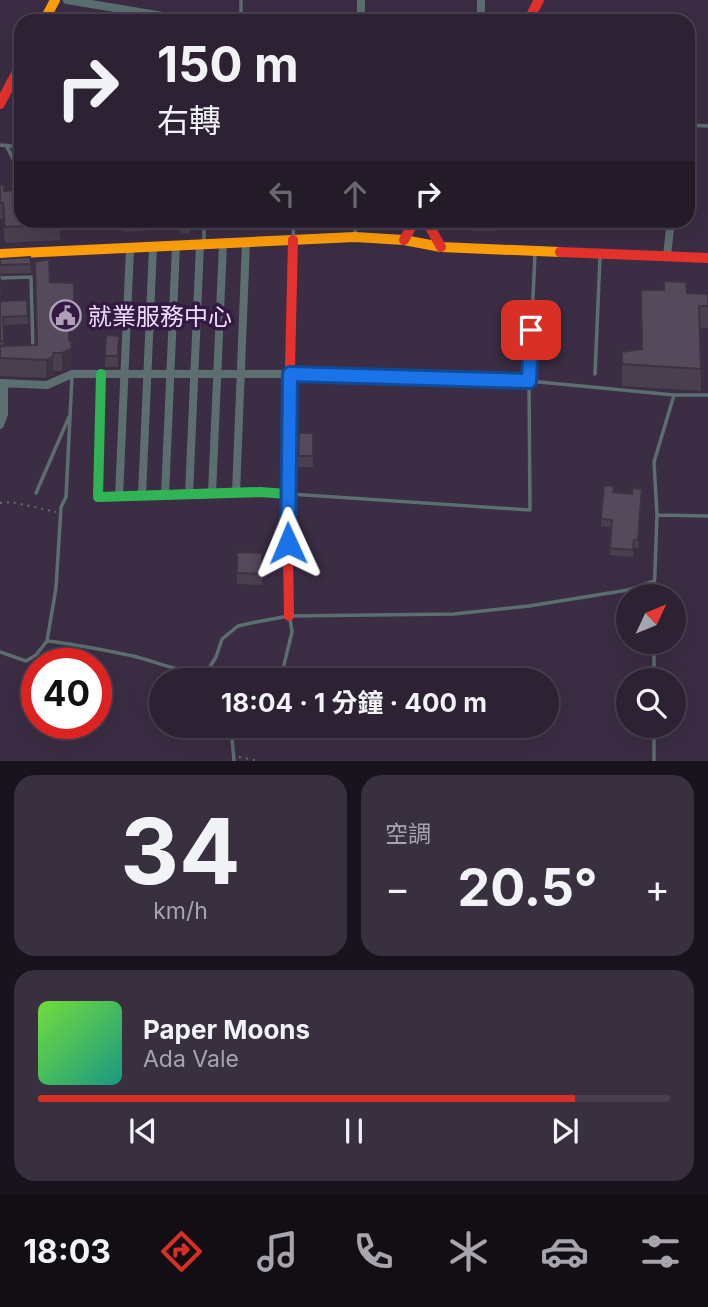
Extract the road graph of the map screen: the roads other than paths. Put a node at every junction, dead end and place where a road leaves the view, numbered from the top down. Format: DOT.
graph roads {
  1 [pos="67,0"];
  2 [pos="132,14"];
  3 [pos="14,77"];
  4 [pos="0,104"];
  5 [pos="0,145"];
  6 [pos="6,145"];
  7 [pos="14,146"];
  8 [pos="14,161"];
  9 [pos="203,228"];
  10 [pos="294,228"];
  11 [pos="356,228"];
  12 [pos="411,228"];
  13 [pos="430,228"];
  14 [pos="670,228"];
  15 [pos="355,237"];
  16 [pos="293,240"];
  17 [pos="404,240"];
  18 [pos="246,242"];
  19 [pos="223,243"];
  20 [pos="202,244"];
  21 [pos="176,246"];
  22 [pos="153,247"];
  23 [pos="441,247"];
  24 [pos="130,248"];
  25 [pos="536,252"];
  26 [pos="0,254"];
  27 [pos="600,255"];
  28 [pos="667,256"];
  29 [pos="708,258"];
  30 [pos="0,278"];
  31 [pos="33,357"];
  32 [pos="72,374"];
  33 [pos="100,374"];
  34 [pos="125,374"];
  35 [pos="148,374"];
  36 [pos="290,374"];
  37 [pos="595,374"];
  38 [pos="170,375"];
  39 [pos="193,375"];
  40 [pos="217,375"];
  41 [pos="240,376"];
  42 [pos="529,381"];
  43 [pos="2,383"];
  44 [pos="674,395"];
  45 [pos="708,395"];
  46 [pos="70,415"];
  47 [pos="0,425"];
  48 [pos="36,493"];
  49 [pos="236,493"];
  50 [pos="212,494"];
  51 [pos="287,494"];
  52 [pos="165,495"];
  53 [pos="190,495"];
  54 [pos="142,496"];
  55 [pos="119,497"];
  56 [pos="657,515"];
  57 [pos="708,516"];
  58 [pos="654,581"];
  59 [pos="289,616"];
  60 [pos="47,641"];
  61 [pos="0,652"];
  62 [pos="283,668"];
  63 [pos="233,738"];
  64 [pos="654,738"];
  65 [pos="234,758"];
  66 [pos="654,761"];
  1 -- 2 [label="street"];
  3 -- 4 [label="main road"];
  5 -- 6 [label="lane"];
  6 -- 7 [label="lane"];
  6 -- 8 [label="lane"];
  9 -- 20 [label="lane"];
  10 -- 16 [label="lane"];
  11 -- 15 [label="lane"];
  12 -- 17 [label="main road"];
  13 -- 23 [label="main road"];
  14 -- 28 [label="street"];
  15 -- 16 [label="main road"];
  15 -- 17 [label="main road"];
  16 -- 18 [label="main road"];
  16 -- 36 [label="main road"];
  17 -- 23 [label="main road"];
  18 -- 19 [label="main road"];
  18 -- 41 [label="street"];
  19 -- 20 [label="main road"];
  19 -- 40 [label="street"];
  20 -- 21 [label="main road"];
  20 -- 39 [label="street"];
  21 -- 22 [label="main road"];
  21 -- 38 [label="street"];
  22 -- 24 [label="main road"];
  22 -- 35 [label="street"];
  23 -- 25 [label="main road"];
  24 -- 26 [label="main road"];
  24 -- 34 [label="street"];
  25 -- 27 [label="main road"];
  25 -- 42 [label="lane"];
  27 -- 28 [label="main road"];
  27 -- 37 [label="lane"];
  28 -- 29 [label="main road"];
  30 -- 31 [label="lane"];
  32 -- 33 [label="street"];
  32 -- 43 [label="street"];
  32 -- 46 [label="lane"];
  33 -- 34 [label="street"];
  33 -- 55 [label="main road"];
  34 -- 35 [label="street"];
  34 -- 55 [label="street"];
  35 -- 38 [label="street"];
  35 -- 54 [label="street"];
  36 -- 41 [label="street"];
  36 -- 42 [label="lane"];
  36 -- 51 [label="main road"];
  38 -- 39 [label="street"];
  38 -- 52 [label="street"];
  39 -- 40 [label="street"];
  39 -- 53 [label="street"];
  40 -- 41 [label="street"];
  40 -- 50 [label="street"];
  41 -- 49 [label="street"];
  42 -- 44 [label="lane"];
  42 -- 51 [label="lane"];
  43 -- 47 [label="street"];
  44 -- 45 [label="lane"];
  44 -- 56 [label="lane"];
  46 -- 48 [label="lane"];
  46 -- 60 [label="lane"];
  49 -- 50 [label="main road"];
  49 -- 51 [label="main road"];
  50 -- 53 [label="main road"];
  51 -- 59 [label="main road"];
  52 -- 53 [label="main road"];
  52 -- 54 [label="main road"];
  54 -- 55 [label="main road"];
  56 -- 57 [label="lane"];
  56 -- 58 [label="lane"];
  58 -- 59 [label="lane"];
  59 -- 60 [label="lane"];
  59 -- 62 [label="lane"];
  60 -- 61 [label="lane"];
  63 -- 65 [label="lane"];
  64 -- 66 [label="lane"];
}
